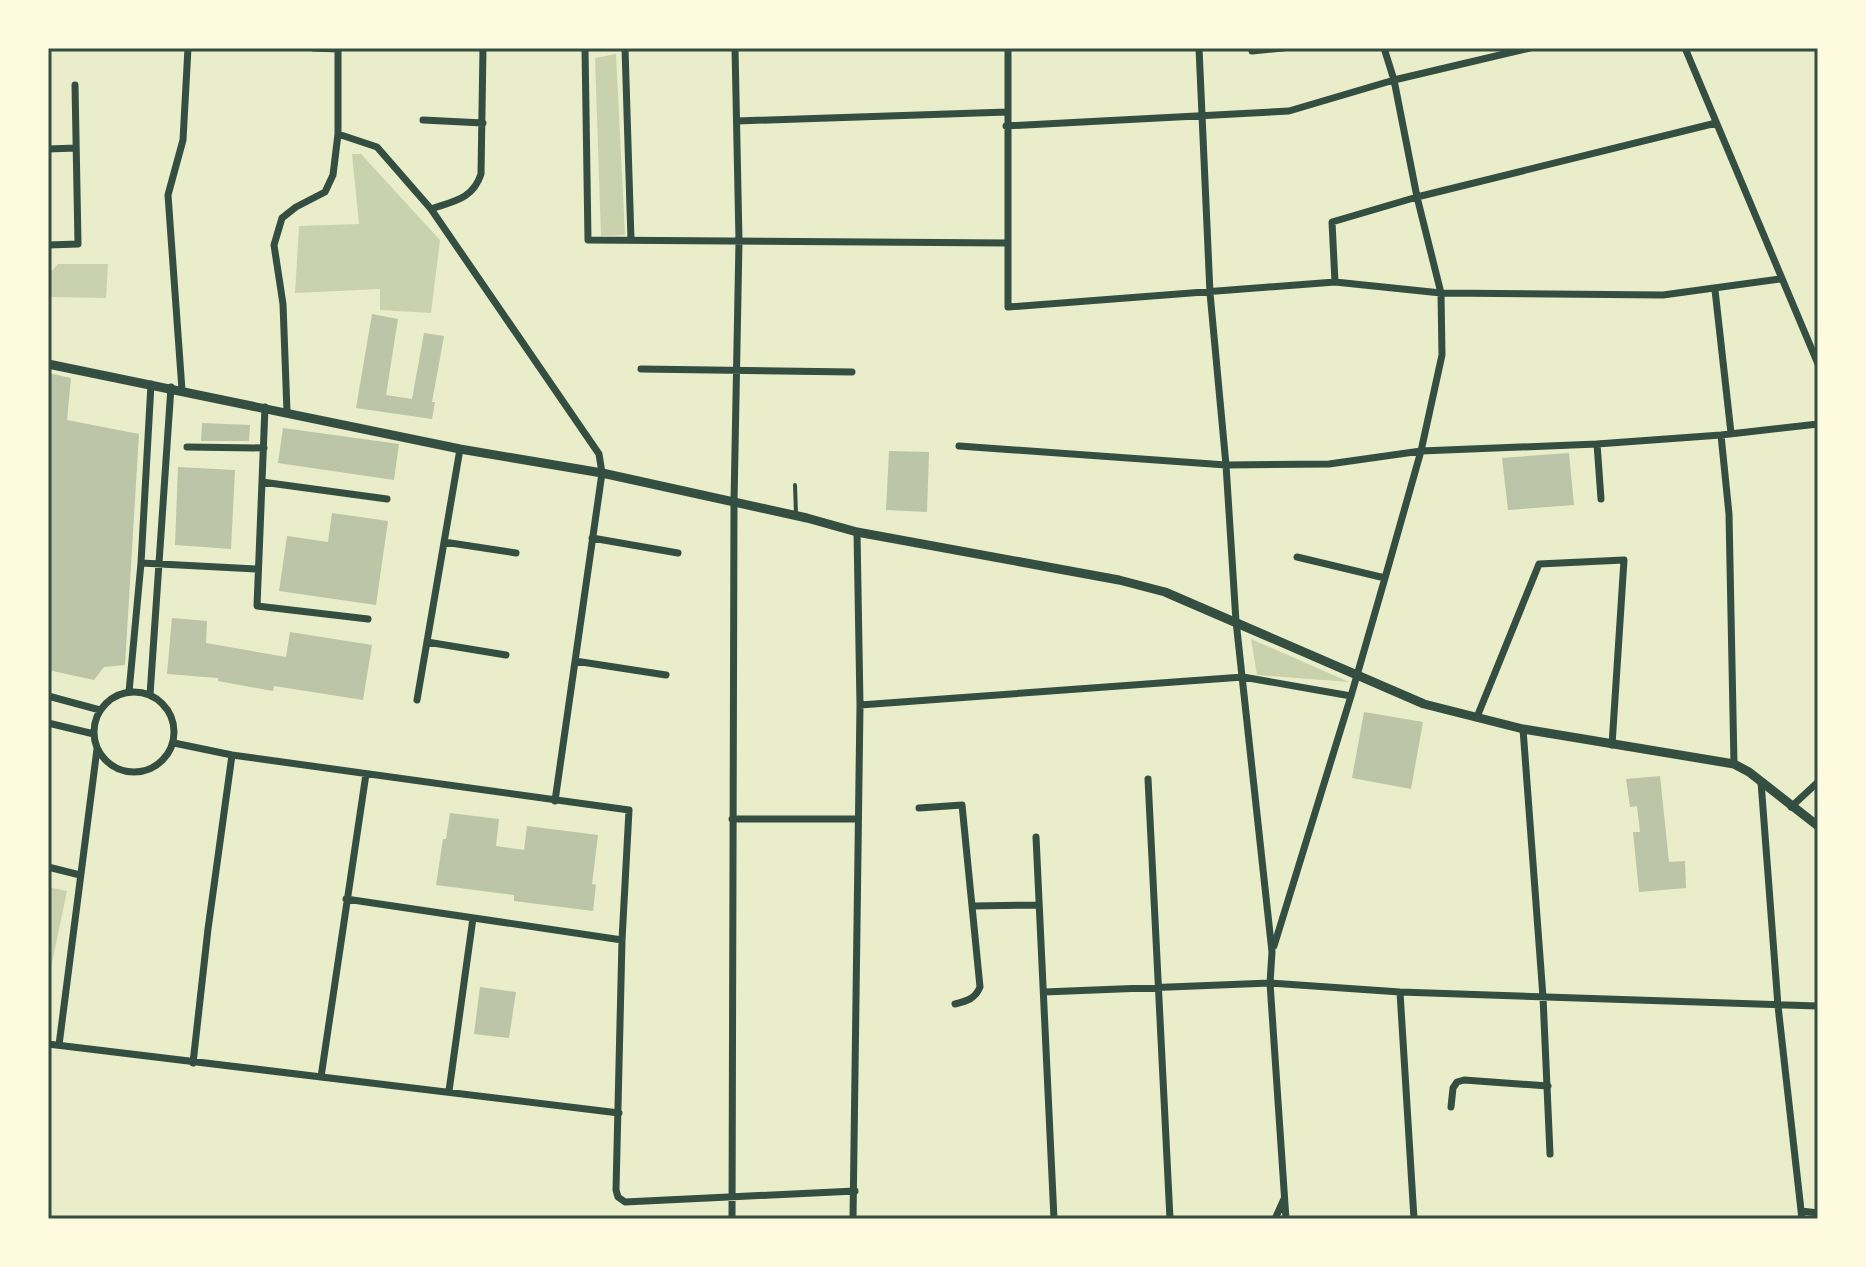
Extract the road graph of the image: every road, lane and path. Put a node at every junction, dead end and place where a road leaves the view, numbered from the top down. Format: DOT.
graph roads {
  1 [pos="188,48"];
  2 [pos="313,48"];
  3 [pos="338,48"];
  4 [pos="483,48"];
  5 [pos="585,48"];
  6 [pos="625,48"];
  7 [pos="735,48"];
  8 [pos="1008,48"];
  9 [pos="1199,48"];
  10 [pos="1283,48"];
  11 [pos="1384,48"];
  12 [pos="1530,48"];
  13 [pos="1685,48"];
  14 [pos="1252,51"];
  15 [pos="1394,80"];
  16 [pos="75,85"];
  17 [pos="1007,112"];
  18 [pos="1204,117"];
  19 [pos="423,120"];
  20 [pos="737,121"];
  21 [pos="483,123"];
  22 [pos="1716,123"];
  23 [pos="1006,126"];
  24 [pos="338,134"];
  25 [pos="76,148"];
  26 [pos="48,149"];
  27 [pos="1417,197"];
  28 [pos="431,209"];
  29 [pos="631,240"];
  30 [pos="739,241"];
  31 [pos="1007,243"];
  32 [pos="48,245"];
  33 [pos="1780,279"];
  34 [pos="1335,282"];
  35 [pos="1715,290"];
  36 [pos="1210,293"];
  37 [pos="1441,293"];
  38 [pos="48,364"];
  39 [pos="1818,364"];
  40 [pos="641,369"];
  41 [pos="736,371"];
  42 [pos="852,372"];
  43 [pos="151,384"];
  44 [pos="171,387"];
  45 [pos="182,390"];
  46 [pos="265,407"];
  47 [pos="287,412"];
  48 [pos="1818,424"];
  49 [pos="1731,433"];
  50 [pos="1721,435"];
  51 [pos="1597,444"];
  52 [pos="959,446"];
  53 [pos="187,447"];
  54 [pos="264,448"];
  55 [pos="460,449"];
  56 [pos="1421,451"];
  57 [pos="1226,465"];
  58 [pos="602,473"];
  59 [pos="262,482"];
  60 [pos="795,485"];
  61 [pos="387,499"];
  62 [pos="1601,499"];
  63 [pos="734,502"];
  64 [pos="796,516"];
  65 [pos="857,532"];
  66 [pos="592,538"];
  67 [pos="444,542"];
  68 [pos="516,553"];
  69 [pos="678,553"];
  70 [pos="1297,557"];
  71 [pos="141,563"];
  72 [pos="160,563"];
  73 [pos="258,569"];
  74 [pos="1385,578"];
  75 [pos="368,619"];
  76 [pos="1236,621"];
  77 [pos="427,642"];
  78 [pos="506,655"];
  79 [pos="575,661"];
  80 [pos="666,675"];
  81 [pos="1358,675"];
  82 [pos="1243,677"];
  83 [pos="129,692"];
  84 [pos="150,695"];
  85 [pos="48,696"];
  86 [pos="1351,696"];
  87 [pos="417,700"];
  88 [pos="860,705"];
  89 [pos="100,710"];
  90 [pos="1477,717"];
  91 [pos="48,723"];
  92 [pos="1523,729"];
  93 [pos="94,734"];
  94 [pos="174,743"];
  95 [pos="1612,745"];
  96 [pos="97,749"];
  97 [pos="232,755"];
  98 [pos="1734,764"];
  99 [pos="366,774"];
  100 [pos="1148,779"];
  101 [pos="1761,782"];
  102 [pos="1818,782"];
  103 [pos="555,801"];
  104 [pos="1791,807"];
  105 [pos="919,808"];
  106 [pos="732,819"];
  107 [pos="857,819"];
  108 [pos="1818,826"];
  109 [pos="1036,837"];
  110 [pos="48,867"];
  111 [pos="80,875"];
  112 [pos="346,899"];
  113 [pos="1039,905"];
  114 [pos="973,906"];
  115 [pos="473,918"];
  116 [pos="622,940"];
  117 [pos="1272,952"];
  118 [pos="1270,983"];
  119 [pos="1157,987"];
  120 [pos="1044,992"];
  121 [pos="1400,992"];
  122 [pos="1543,997"];
  123 [pos="955,1004"];
  124 [pos="1778,1006"];
  125 [pos="1818,1006"];
  126 [pos="48,1044"];
  127 [pos="59,1045"];
  128 [pos="193,1063"];
  129 [pos="321,1077"];
  130 [pos="1548,1086"];
  131 [pos="449,1091"];
  132 [pos="1451,1107"];
  133 [pos="619,1113"];
  134 [pos="1550,1154"];
  135 [pos="855,1191"];
  136 [pos="1285,1197"];
  137 [pos="731,1198"];
  138 [pos="1818,1213"];
  139 [pos="1801,1215"];
  140 [pos="732,1219"];
  141 [pos="853,1219"];
  142 [pos="1054,1219"];
  143 [pos="1170,1219"];
  144 [pos="1275,1219"];
  145 [pos="1286,1219"];
  146 [pos="1414,1219"];
  1 -- 45 [label="street"];
  2 -- 3 [label="street"];
  3 -- 24 [label="street"];
  4 -- 21 [label="street"];
  5 -- 29 [label="street"];
  6 -- 29 [label="street"];
  7 -- 20 [label="street"];
  8 -- 17 [label="street"];
  9 -- 18 [label="street"];
  10 -- 14 [label="street"];
  11 -- 15 [label="street"];
  12 -- 15 [label="street"];
  13 -- 22 [label="street"];
  15 -- 18 [label="street"];
  15 -- 27 [label="street"];
  16 -- 25 [label="street"];
  17 -- 20 [label="street"];
  17 -- 23 [label="street"];
  18 -- 23 [label="street"];
  18 -- 36 [label="street"];
  19 -- 21 [label="street"];
  20 -- 30 [label="street"];
  21 -- 28 [label="street"];
  22 -- 27 [label="street"];
  22 -- 33 [label="street"];
  23 -- 31 [label="street"];
  24 -- 28 [label="street"];
  24 -- 47 [label="street"];
  25 -- 26 [label="street"];
  25 -- 32 [label="street"];
  27 -- 34 [label="street"];
  27 -- 37 [label="street"];
  28 -- 58 [label="street"];
  29 -- 30 [label="street"];
  30 -- 31 [label="street"];
  30 -- 41 [label="street"];
  31 -- 36 [label="street"];
  33 -- 35 [label="street"];
  33 -- 39 [label="street"];
  34 -- 36 [label="street"];
  34 -- 37 [label="street"];
  35 -- 37 [label="street"];
  35 -- 49 [label="street"];
  36 -- 57 [label="street"];
  37 -- 56 [label="street"];
  38 -- 43 [label="street"];
  40 -- 41 [label="street"];
  41 -- 42 [label="street"];
  41 -- 63 [label="street"];
  43 -- 44 [label="street"];
  43 -- 71 [label="street"];
  44 -- 45 [label="street"];
  44 -- 72 [label="street"];
  45 -- 46 [label="street"];
  46 -- 47 [label="street"];
  46 -- 54 [label="street"];
  47 -- 55 [label="street"];
  48 -- 49 [label="street"];
  49 -- 50 [label="street"];
  50 -- 51 [label="street"];
  50 -- 98 [label="street"];
  51 -- 56 [label="street"];
  51 -- 62 [label="street"];
  52 -- 57 [label="street"];
  53 -- 54 [label="street"];
  54 -- 59 [label="street"];
  55 -- 58 [label="street"];
  55 -- 67 [label="street"];
  56 -- 57 [label="street"];
  56 -- 74 [label="street"];
  57 -- 76 [label="street"];
  58 -- 63 [label="street"];
  58 -- 66 [label="street"];
  59 -- 61 [label="street"];
  59 -- 73 [label="street"];
  60 -- 64 [label="lane"];
  63 -- 64 [label="street"];
  63 -- 106 [label="street"];
  64 -- 65 [label="street"];
  65 -- 76 [label="street"];
  65 -- 88 [label="street"];
  66 -- 69 [label="street"];
  66 -- 79 [label="street"];
  67 -- 68 [label="street"];
  67 -- 77 [label="street"];
  70 -- 74 [label="street"];
  71 -- 72 [label="street"];
  71 -- 83 [label="street"];
  72 -- 73 [label="street"];
  72 -- 84 [label="street"];
  73 -- 75 [label="street"];
  74 -- 81 [label="street"];
  76 -- 81 [label="street"];
  76 -- 82 [label="street"];
  77 -- 78 [label="street"];
  77 -- 87 [label="street"];
  79 -- 80 [label="street"];
  79 -- 103 [label="street"];
  81 -- 86 [label="street"];
  81 -- 90 [label="street"];
  82 -- 86 [label="street"];
  82 -- 88 [label="street"];
  82 -- 117 [label="street"];
  83 -- 84 [label="street"];
  83 -- 89 [label="street"];
  84 -- 94 [label="street"];
  85 -- 89 [label="street"];
  86 -- 117 [label="street"];
  88 -- 107 [label="street"];
  89 -- 93 [label="street"];
  90 -- 92 [label="street"];
  90 -- 95 [label="street"];
  91 -- 93 [label="street"];
  92 -- 95 [label="street"];
  92 -- 122 [label="street"];
  93 -- 96 [label="street"];
  94 -- 96 [label="street"];
  94 -- 97 [label="street"];
  95 -- 98 [label="street"];
  96 -- 111 [label="street"];
  97 -- 99 [label="street"];
  97 -- 128 [label="street"];
  98 -- 101 [label="street"];
  99 -- 103 [label="street"];
  99 -- 112 [label="street"];
  100 -- 119 [label="street"];
  101 -- 104 [label="street"];
  101 -- 124 [label="street"];
  102 -- 104 [label="street"];
  103 -- 116 [label="street"];
  104 -- 108 [label="street"];
  105 -- 114 [label="street"];
  106 -- 107 [label="street"];
  106 -- 137 [label="street"];
  107 -- 135 [label="street"];
  109 -- 113 [label="street"];
  110 -- 111 [label="street"];
  111 -- 127 [label="street"];
  112 -- 115 [label="street"];
  112 -- 129 [label="street"];
  113 -- 114 [label="street"];
  113 -- 120 [label="street"];
  114 -- 123 [label="street"];
  115 -- 116 [label="street"];
  115 -- 131 [label="street"];
  116 -- 133 [label="street"];
  117 -- 118 [label="street"];
  118 -- 119 [label="street"];
  118 -- 121 [label="street"];
  118 -- 136 [label="street"];
  119 -- 120 [label="street"];
  119 -- 143 [label="street"];
  120 -- 142 [label="street"];
  121 -- 122 [label="street"];
  121 -- 146 [label="street"];
  122 -- 124 [label="street"];
  122 -- 130 [label="street"];
  124 -- 125 [label="street"];
  124 -- 139 [label="street"];
  126 -- 127 [label="street"];
  127 -- 128 [label="street"];
  128 -- 129 [label="street"];
  129 -- 131 [label="street"];
  130 -- 132 [label="street"];
  130 -- 134 [label="street"];
  131 -- 133 [label="street"];
  133 -- 137 [label="street"];
  135 -- 137 [label="street"];
  135 -- 141 [label="street"];
  136 -- 144 [label="street"];
  136 -- 145 [label="street"];
  137 -- 140 [label="street"];
  138 -- 139 [label="street"];
}
